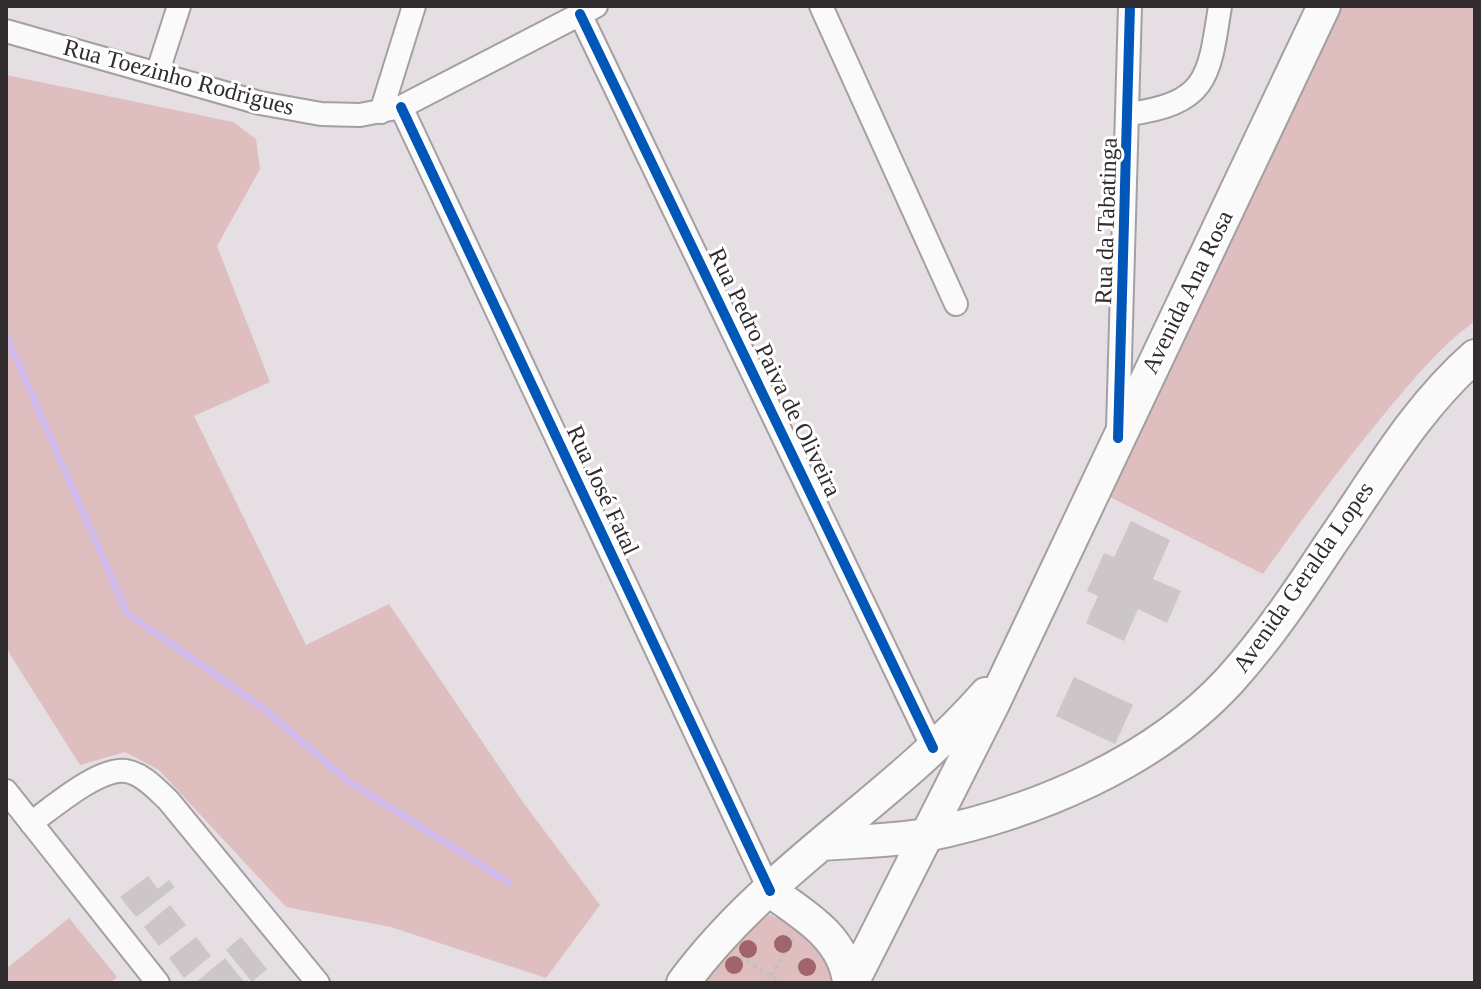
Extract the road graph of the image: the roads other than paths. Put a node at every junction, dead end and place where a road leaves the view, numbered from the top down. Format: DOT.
graph roads {
  1 [pos="179,6"];
  2 [pos="414,6"];
  3 [pos="821,6"];
  4 [pos="1130,6"];
  5 [pos="1220,6"];
  6 [pos="1324,6"];
  7 [pos="588,10"];
  8 [pos="6,31"];
  9 [pos="158,71"];
  10 [pos="391,110"];
  11 [pos="1129,114"];
  12 [pos="956,304"];
  13 [pos="1475,356"];
  14 [pos="1118,438"];
  15 [pos="1012,665"];
  16 [pos="933,748"];
  17 [pos="6,791"];
  18 [pos="31,823"];
  19 [pos="925,835"];
  20 [pos="823,844"];
  21 [pos="770,891"];
  22 [pos="158,983"];
  23 [pos="318,983"];
  24 [pos="683,983"];
  25 [pos="851,983"];
  1 -- 9 [label="street"];
  2 -- 10 [label="street"];
  3 -- 12 [label="street"];
  4 -- 11 [label="street, Rua da Tabatinga"];
  5 -- 11 [label="street"];
  6 -- 14 [label="main road, Avenida Ana Rosa"];
  7 -- 10 [label="street"];
  7 -- 16 [label="street, Rua Pedro Paiva de Oliveira"];
  8 -- 9 [label="street, Rua Toezinho Rodrigues"];
  9 -- 10 [label="street, Rua Toezinho Rodrigues"];
  10 -- 21 [label="street, Rua José Fatal"];
  11 -- 14 [label="street, Rua da Tabatinga"];
  13 -- 19 [label="main road, Avenida Geralda Lopes"];
  14 -- 15 [label="main road, Avenida Ana Rosa"];
  15 -- 16 [label="main road, Avenida Ana Rosa"];
  15 -- 19 [label="main road, Avenida Ana Rosa"];
  16 -- 20 [label="main road, Avenida Ana Rosa"];
  17 -- 18 [label="street"];
  18 -- 22 [label="street"];
  18 -- 23 [label="street"];
  19 -- 20 [label="main road, Avenida Geralda Lopes"];
  19 -- 25 [label="main road, Avenida Ana Rosa"];
  20 -- 21 [label="main road, Avenida Ana Rosa"];
  21 -- 24 [label="main road, Avenida Ana Rosa"];
  21 -- 25 [label="main road"];
}
